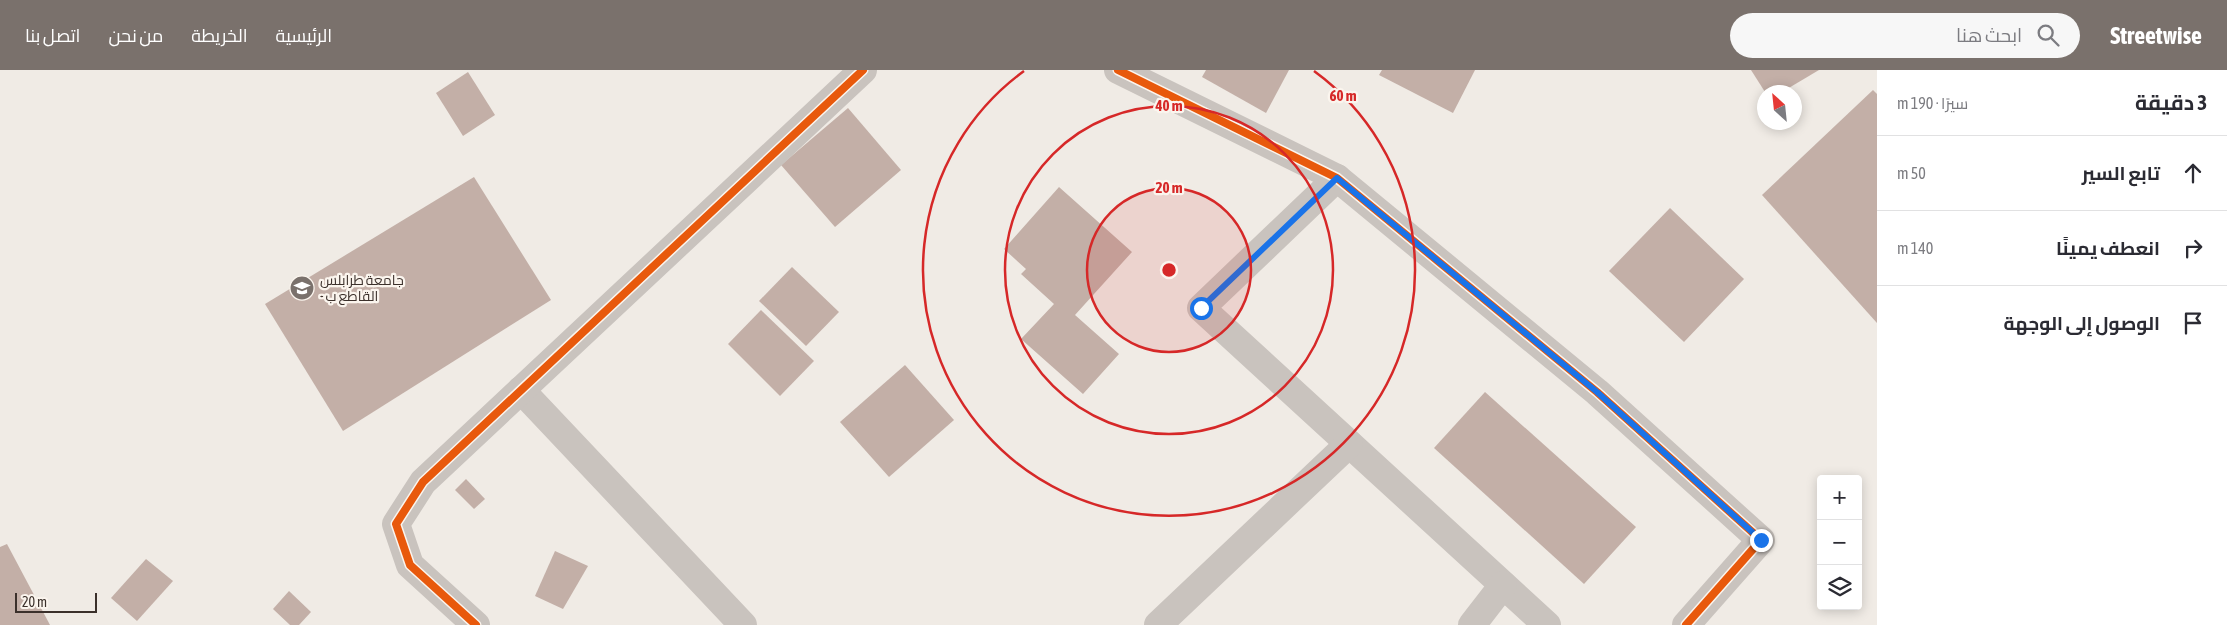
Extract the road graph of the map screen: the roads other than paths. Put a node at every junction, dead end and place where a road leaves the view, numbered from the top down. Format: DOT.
graph roads {
  1 [pos="863,70"];
  2 [pos="1118,70"];
  3 [pos="1337,178"];
  4 [pos="522,390"];
  5 [pos="1349,444"];
  6 [pos="1503,585"];
  7 [pos="476,625"];
  8 [pos="743,625"];
  9 [pos="1158,625"];
  10 [pos="1472,625"];
  11 [pos="1547,625"];
  12 [pos="1686,625"];
  1 -- 4 [label="street"];
  2 -- 3 [label="street"];
  3 -- 5 [label="street"];
  3 -- 12 [label="street"];
  4 -- 7 [label="street"];
  4 -- 8 [label="street"];
  5 -- 6 [label="street"];
  5 -- 9 [label="street"];
  6 -- 10 [label="street"];
  6 -- 11 [label="street"];
}
